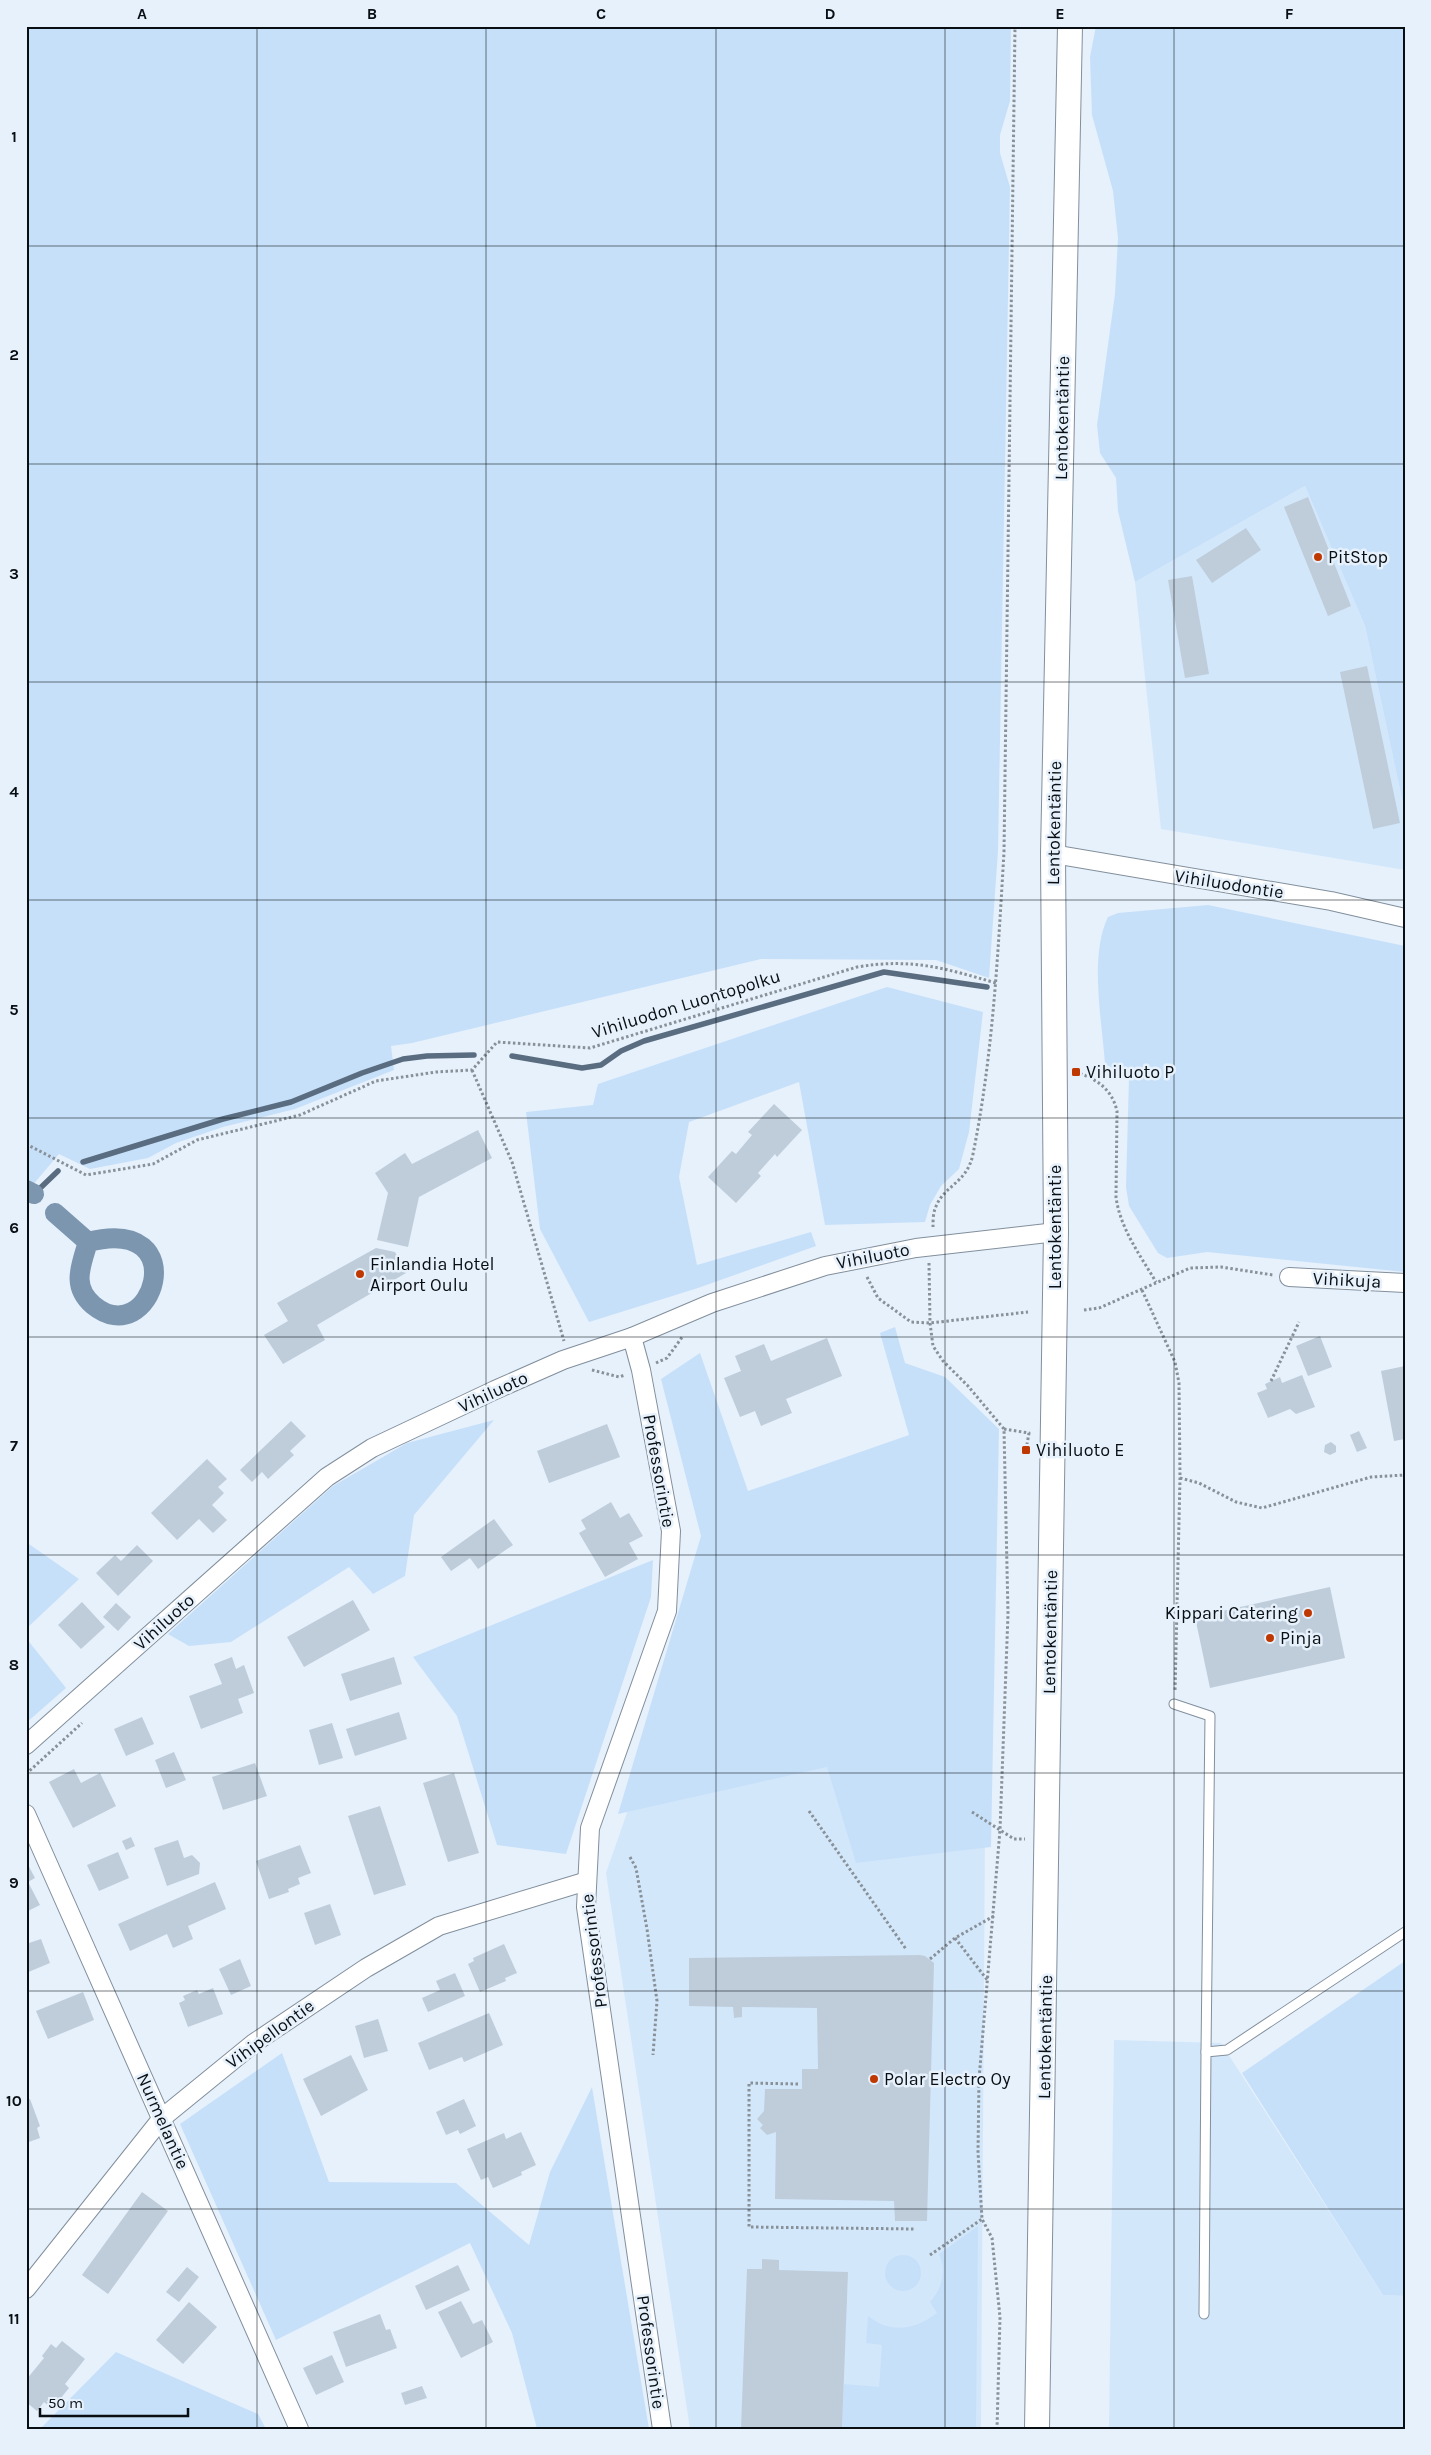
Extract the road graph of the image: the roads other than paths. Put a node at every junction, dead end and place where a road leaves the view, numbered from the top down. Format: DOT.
graph roads {
  1 [pos="1070,26"];
  2 [pos="1053,854"];
  3 [pos="1405,918"];
  4 [pos="1056,1232"];
  5 [pos="1289,1277"];
  6 [pos="1405,1283"];
  7 [pos="632,1337"];
  8 [pos="1174,1704"];
  9 [pos="26,1745"];
  10 [pos="26,1814"];
  11 [pos="587,1881"];
  12 [pos="1405,1932"];
  13 [pos="1206,2052"];
  14 [pos="162,2118"];
  15 [pos="26,2289"];
  16 [pos="1204,2314"];
  17 [pos="299,2429"];
  18 [pos="662,2429"];
  19 [pos="1037,2429"];
  1 -- 2 [label="main road, Lentokentäntie"];
  2 -- 3 [label="street, Vihiluodontie"];
  2 -- 4 [label="main road, Lentokentäntie"];
  4 -- 7 [label="street, Vihiluoto"];
  4 -- 19 [label="main road, Lentokentäntie"];
  5 -- 6 [label="street, Vihikuja"];
  7 -- 9 [label="street, Vihiluoto"];
  7 -- 11 [label="street, Professorintie"];
  8 -- 13 [label="lane"];
  10 -- 14 [label="street, Nurmelantie"];
  11 -- 14 [label="street, Vihipellontie"];
  11 -- 18 [label="street, Professorintie"];
  12 -- 13 [label="lane"];
  13 -- 16 [label="lane"];
  14 -- 15 [label="street, Vihipellontie"];
  14 -- 17 [label="street, Nurmelantie"];
}
